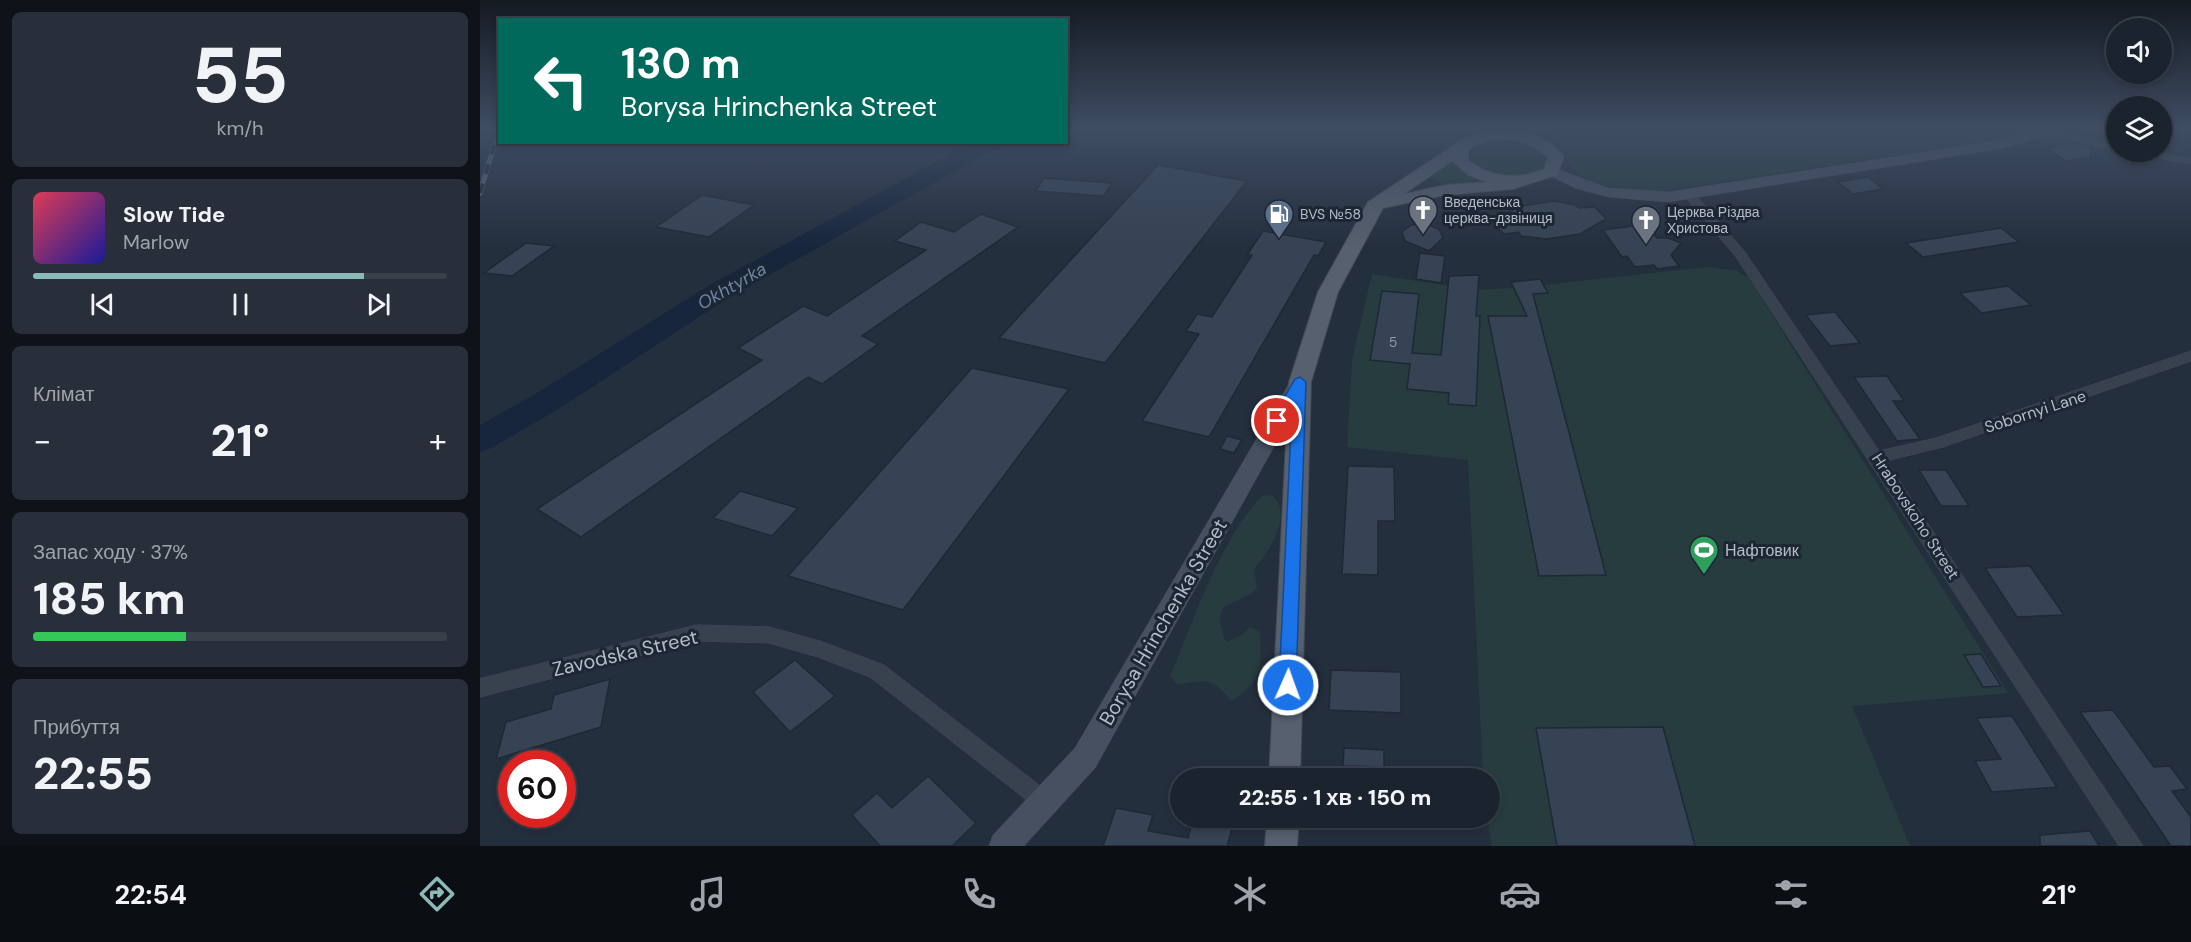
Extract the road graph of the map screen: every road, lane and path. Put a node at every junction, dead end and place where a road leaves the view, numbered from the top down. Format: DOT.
graph roads {
  1 [pos="1431,168"];
  2 [pos="1468,168"];
  3 [pos="1552,168"];
  4 [pos="1850,168"];
  5 [pos="1551,172"];
  6 [pos="1518,183"];
  7 [pos="1689,194"];
  8 [pos="1374,206"];
  9 [pos="2191,357"];
  10 [pos="1300,382"];
  11 [pos="1877,457"];
  12 [pos="480,688"];
  13 [pos="1284,768"];
  14 [pos="1045,802"];
  15 [pos="1282,828"];
  16 [pos="1004,846"];
  17 [pos="1281,846"];
  18 [pos="2132,846"];
  1 -- 8 [label="main road"];
  2 -- 6 [label="main road"];
  3 -- 5 [label="main road"];
  4 -- 7 [label="street"];
  5 -- 6 [label="main road"];
  5 -- 7 [label="street"];
  6 -- 8 [label="main road"];
  7 -- 11 [label="street, Hrabovskoho Street"];
  8 -- 10 [label="main road"];
  9 -- 11 [label="street, Sobornyi Lane"];
  10 -- 13 [label="main road"];
  10 -- 14 [label="street, Borysa Hrinchenka Street"];
  11 -- 18 [label="street, Hrabovskoho Street"];
  12 -- 14 [label="street, Zavodska Street"];
  14 -- 16 [label="street, Borysa Hrinchenka Street"];
  15 -- 17 [label="main road"];
}
